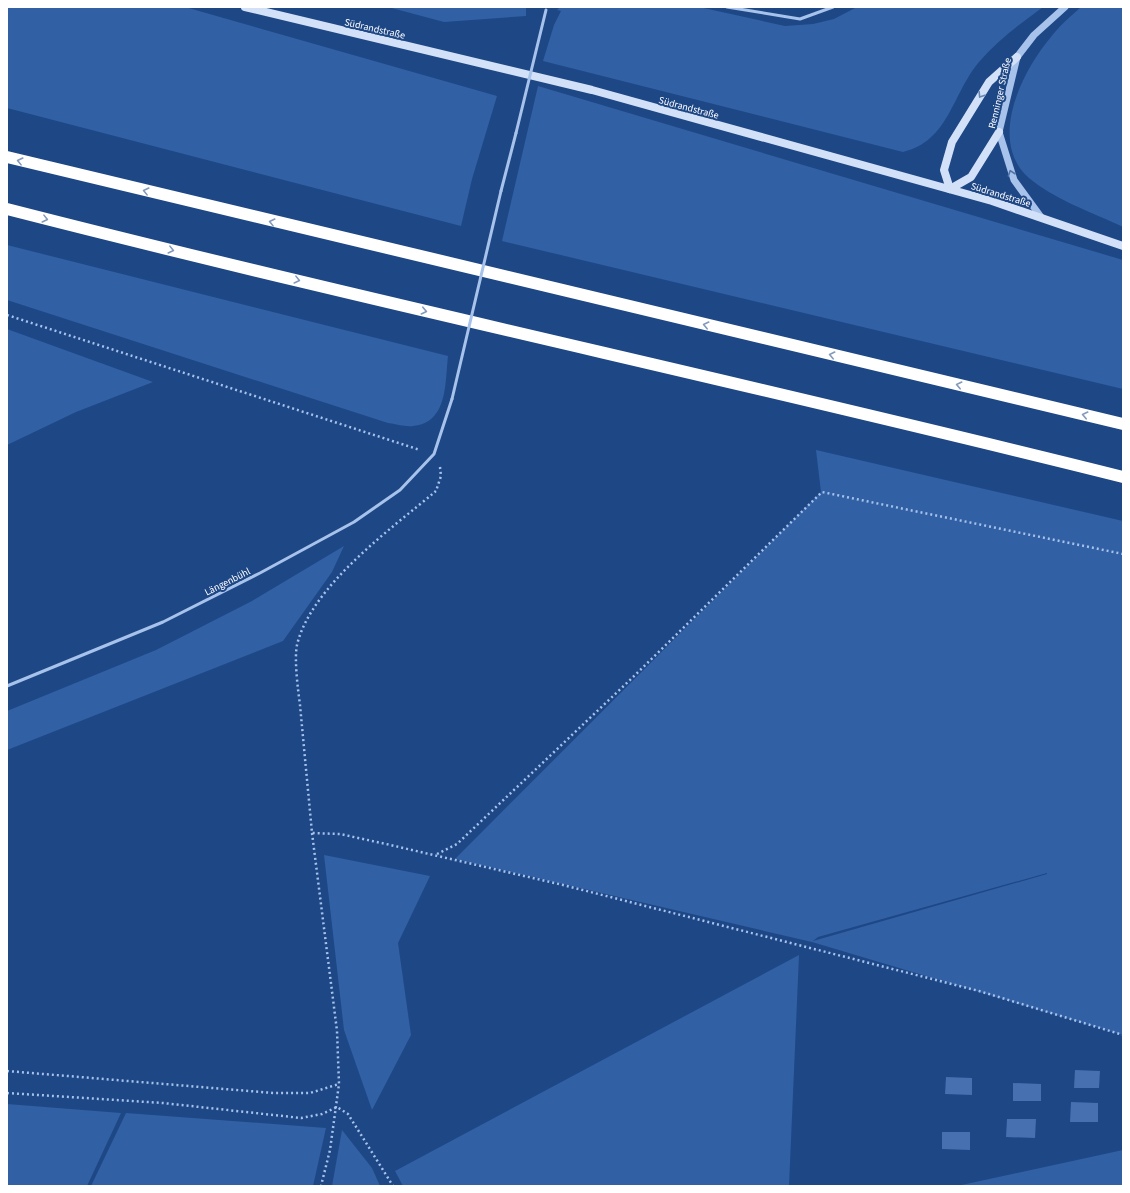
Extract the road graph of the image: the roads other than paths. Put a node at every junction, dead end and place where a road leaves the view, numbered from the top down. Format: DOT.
graph roads {
  1 [pos="245,7"];
  2 [pos="728,7"];
  3 [pos="833,7"];
  4 [pos="1066,7"];
  5 [pos="546,8"];
  6 [pos="1017,57"];
  7 [pos="999,132"];
  8 [pos="7,158"];
  9 [pos="950,189"];
  10 [pos="7,209"];
  11 [pos="1041,217"];
  12 [pos="1123,246"];
  13 [pos="1123,424"];
  14 [pos="1123,477"];
  15 [pos="7,686"];
  1 -- 9 [label="main road, Südrandstraße"];
  2 -- 3 [label="lane"];
  4 -- 6 [label="street, Renninger Straße"];
  5 -- 15 [label="lane, Längenbühl, bridge"];
  6 -- 7 [label="street, Renninger Straße"];
  6 -- 9 [label="main road, one-way"];
  7 -- 9 [label="main road"];
  11 -- 7 [label="street, Renninger Straße, one-way"];
  13 -- 8 [label="highway, one-way"];
  9 -- 11 [label="main road, Südrandstraße"];
  10 -- 14 [label="highway, one-way"];
  11 -- 12 [label="main road, Südrandstraße"];
}
